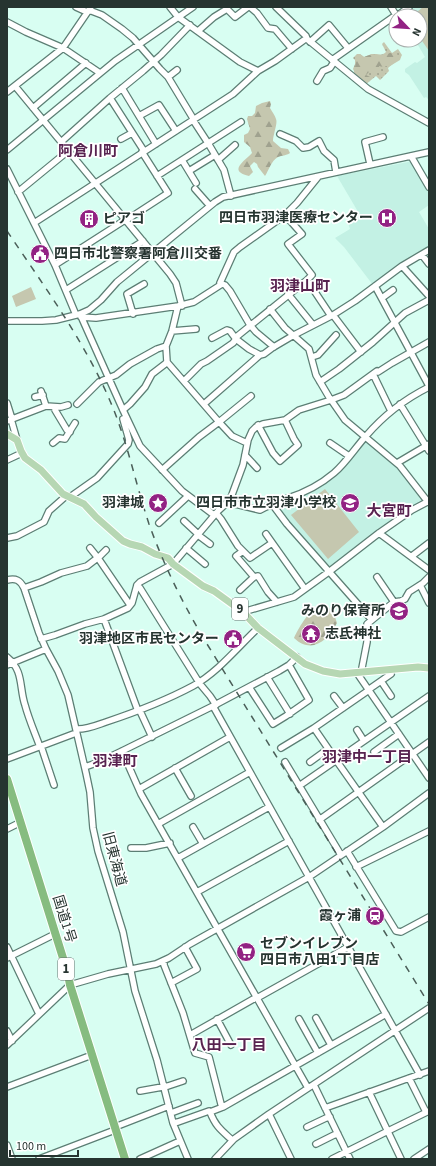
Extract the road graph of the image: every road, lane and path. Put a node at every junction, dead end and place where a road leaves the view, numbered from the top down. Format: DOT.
graph roads {
  1 [pos="76,7"];
  2 [pos="170,7"];
  3 [pos="193,7"];
  4 [pos="249,7"];
  5 [pos="276,7"];
  6 [pos="89,10"];
  7 [pos="178,17"];
  8 [pos="388,20"];
  9 [pos="7,22"];
  10 [pos="190,25"];
  11 [pos="198,31"];
  12 [pos="308,40"];
  13 [pos="138,45"];
  14 [pos="63,48"];
  15 [pos="348,48"];
  16 [pos="292,49"];
  17 [pos="333,61"];
  18 [pos="154,62"];
  19 [pos="86,63"];
  20 [pos="177,70"];
  21 [pos="258,71"];
  22 [pos="100,73"];
  23 [pos="168,77"];
  24 [pos="317,81"];
  25 [pos="15,86"];
  26 [pos="122,88"];
  27 [pos="7,92"];
  28 [pos="110,98"];
  29 [pos="33,108"];
  30 [pos="139,116"];
  31 [pos="43,120"];
  32 [pos="194,120"];
  33 [pos="241,122"];
  34 [pos="429,123"];
  35 [pos="176,131"];
  36 [pos="132,133"];
  37 [pos="280,134"];
  38 [pos="383,137"];
  39 [pos="121,139"];
  40 [pos="61,142"];
  41 [pos="208,143"];
  42 [pos="156,144"];
  43 [pos="235,145"];
  44 [pos="7,150"];
  45 [pos="68,151"];
  46 [pos="143,152"];
  47 [pos="429,152"];
  48 [pos="411,156"];
  49 [pos="217,158"];
  50 [pos="182,160"];
  51 [pos="370,164"];
  52 [pos="7,169"];
  53 [pos="189,172"];
  54 [pos="336,172"];
  55 [pos="157,176"];
  56 [pos="318,177"];
  57 [pos="95,183"];
  58 [pos="429,187"];
  59 [pos="18,192"];
  60 [pos="231,196"];
  61 [pos="210,206"];
  62 [pos="285,215"];
  63 [pos="125,220"];
  64 [pos="34,223"];
  65 [pos="143,241"];
  66 [pos="429,250"];
  67 [pos="153,253"];
  68 [pos="422,255"];
  69 [pos="429,264"];
  70 [pos="55,265"];
  71 [pos="402,266"];
  72 [pos="307,280"];
  73 [pos="144,284"];
  74 [pos="222,284"];
  75 [pos="375,286"];
  76 [pos="66,290"];
  77 [pos="393,290"];
  78 [pos="288,294"];
  79 [pos="429,296"];
  80 [pos="382,298"];
  81 [pos="429,300"];
  82 [pos="180,306"];
  83 [pos="270,309"];
  84 [pos="133,314"];
  85 [pos="79,316"];
  86 [pos="332,316"];
  87 [pos="7,321"];
  88 [pos="395,322"];
  89 [pos="250,325"];
  90 [pos="313,325"];
  91 [pos="196,329"];
  92 [pos="172,331"];
  93 [pos="294,335"];
  94 [pos="336,335"];
  95 [pos="212,338"];
  96 [pos="236,338"];
  97 [pos="429,342"];
  98 [pos="166,346"];
  99 [pos="274,347"];
  100 [pos="361,352"];
  101 [pos="410,352"];
  102 [pos="260,355"];
  103 [pos="312,357"];
  104 [pos="167,362"];
  105 [pos="373,374"];
  106 [pos="109,378"];
  107 [pos="184,381"];
  108 [pos="320,382"];
  109 [pos="429,387"];
  110 [pos="251,396"];
  111 [pos="35,397"];
  112 [pos="331,400"];
  113 [pos="7,403"];
  114 [pos="77,404"];
  115 [pos="204,404"];
  116 [pos="400,404"];
  117 [pos="68,405"];
  118 [pos="46,406"];
  119 [pos="55,406"];
  120 [pos="391,411"];
  121 [pos="123,412"];
  122 [pos="10,420"];
  123 [pos="285,420"];
  124 [pos="219,422"];
  125 [pos="75,423"];
  126 [pos="258,425"];
  127 [pos="70,432"];
  128 [pos="7,434"];
  129 [pos="366,436"];
  130 [pos="17,440"];
  131 [pos="247,442"];
  132 [pos="330,442"];
  133 [pos="53,443"];
  134 [pos="428,447"];
  135 [pos="22,454"];
  136 [pos="245,455"];
  137 [pos="349,456"];
  138 [pos="7,460"];
  139 [pos="397,463"];
  140 [pos="257,468"];
  141 [pos="162,470"];
  142 [pos="68,496"];
  143 [pos="188,496"];
  144 [pos="229,501"];
  145 [pos="429,501"];
  146 [pos="272,504"];
  147 [pos="215,514"];
  148 [pos="184,521"];
  149 [pos="159,523"];
  150 [pos="379,533"];
  151 [pos="266,534"];
  152 [pos="198,535"];
  153 [pos="7,538"];
  154 [pos="272,543"];
  155 [pos="429,543"];
  156 [pos="210,544"];
  157 [pos="90,548"];
  158 [pos="186,548"];
  159 [pos="106,550"];
  160 [pos="243,550"];
  161 [pos="412,556"];
  162 [pos="98,558"];
  163 [pos="173,564"];
  164 [pos="205,564"];
  165 [pos="429,570"];
  166 [pos="330,571"];
  167 [pos="254,577"];
  168 [pos="377,577"];
  169 [pos="429,577"];
  170 [pos="7,580"];
  171 [pos="137,585"];
  172 [pos="420,585"];
  173 [pos="24,588"];
  174 [pos="305,589"];
  175 [pos="240,590"];
  176 [pos="428,600"];
  177 [pos="277,602"];
  178 [pos="394,602"];
  179 [pos="130,605"];
  180 [pos="244,612"];
  181 [pos="104,619"];
  182 [pos="371,619"];
  183 [pos="258,628"];
  184 [pos="41,639"];
  185 [pos="46,649"];
  186 [pos="7,657"];
  187 [pos="297,657"];
  188 [pos="14,662"];
  189 [pos="7,665"];
  190 [pos="288,665"];
  191 [pos="429,668"];
  192 [pos="359,673"];
  193 [pos="391,674"];
  194 [pos="267,677"];
  195 [pos="381,681"];
  196 [pos="200,682"];
  197 [pos="249,687"];
  198 [pos="369,690"];
  199 [pos="334,696"];
  200 [pos="391,696"];
  201 [pos="429,697"];
  202 [pos="214,705"];
  203 [pos="343,708"];
  204 [pos="139,711"];
  205 [pos="290,714"];
  206 [pos="391,722"];
  207 [pos="314,728"];
  208 [pos="357,730"];
  209 [pos="76,731"];
  210 [pos="399,734"];
  211 [pos="152,737"];
  212 [pos="230,737"];
  213 [pos="364,741"];
  214 [pos="429,742"];
  215 [pos="40,747"];
  216 [pos="281,748"];
  217 [pos="328,749"];
  218 [pos="122,751"];
  219 [pos="374,752"];
  220 [pos="413,754"];
  221 [pos="7,759"];
  222 [pos="336,760"];
  223 [pos="285,762"];
  224 [pos="310,762"];
  225 [pos="85,766"];
  226 [pos="175,768"];
  227 [pos="250,772"];
  228 [pos="429,778"];
  229 [pos="7,779"];
  230 [pos="54,785"];
  231 [pos="299,786"];
  232 [pos="139,789"];
  233 [pos="359,792"];
  234 [pos="429,793"];
  235 [pos="191,796"];
  236 [pos="270,807"];
  237 [pos="319,820"];
  238 [pos="21,822"];
  239 [pos="158,824"];
  240 [pos="383,827"];
  241 [pos="193,828"];
  242 [pos="7,829"];
  243 [pos="429,831"];
  244 [pos="289,841"];
  245 [pos="170,843"];
  246 [pos="203,844"];
  247 [pos="131,848"];
  248 [pos="347,851"];
  249 [pos="341,855"];
  250 [pos="178,858"];
  251 [pos="356,867"];
  252 [pos="309,877"];
  253 [pos="197,892"];
  254 [pos="429,918"];
  255 [pos="218,928"];
  256 [pos="55,934"];
  257 [pos="7,947"];
  258 [pos="185,947"];
  259 [pos="348,947"];
  260 [pos="9,957"];
  261 [pos="164,961"];
  262 [pos="130,970"];
  263 [pos="171,983"];
  264 [pos="70,985"];
  265 [pos="257,997"];
  266 [pos="429,1008"];
  267 [pos="39,1014"];
  268 [pos="386,1014"];
  269 [pos="316,1018"];
  270 [pos="217,1020"];
  271 [pos="299,1020"];
  272 [pos="395,1030"];
  273 [pos="7,1031"];
  274 [pos="192,1034"];
  275 [pos="12,1041"];
  276 [pos="7,1045"];
  277 [pos="231,1045"];
  278 [pos="331,1045"];
  279 [pos="318,1053"];
  280 [pos="92,1055"];
  281 [pos="295,1065"];
  282 [pos="429,1071"];
  283 [pos="420,1075"];
  284 [pos="409,1078"];
  285 [pos="183,1081"];
  286 [pos="314,1085"];
  287 [pos="164,1086"];
  288 [pos="7,1087"];
  289 [pos="308,1088"];
  290 [pos="140,1091"];
  291 [pos="369,1092"];
  292 [pos="198,1103"];
  293 [pos="169,1106"];
  294 [pos="223,1107"];
  295 [pos="325,1108"];
  296 [pos="210,1112"];
  297 [pos="427,1112"];
  298 [pos="171,1113"];
  299 [pos="269,1114"];
  300 [pos="330,1117"];
  301 [pos="173,1123"];
  302 [pos="307,1127"];
  303 [pos="115,1129"];
  304 [pos="388,1131"];
  305 [pos="338,1134"];
  306 [pos="232,1140"];
  307 [pos="180,1141"];
  308 [pos="316,1144"];
  309 [pos="7,1145"];
  310 [pos="429,1149"];
  311 [pos="347,1152"];
  312 [pos="12,1159"];
  313 [pos="39,1159"];
  314 [pos="125,1159"];
  315 [pos="140,1159"];
  316 [pos="188,1159"];
  317 [pos="215,1159"];
  318 [pos="291,1159"];
  319 [pos="332,1159"];
  320 [pos="350,1159"];
  321 [pos="401,1159"];
  322 [pos="414,1159"];
  1 -- 6 [label="street"];
  2 -- 7 [label="street"];
  3 -- 7 [label="street"];
  4 -- 11 [label="street"];
  4 -- 16 [label="street"];
  5 -- 12 [label="street"];
  6 -- 13 [label="street"];
  6 -- 14 [label="street"];
  7 -- 10 [label="street"];
  7 -- 13 [label="street"];
  8 -- 15 [label="street"];
  9 -- 14 [label="street"];
  10 -- 11 [label="street"];
  10 -- 18 [label="street"];
  11 -- 21 [label="street"];
  12 -- 15 [label="street"];
  12 -- 16 [label="street"];
  12 -- 17 [label="street"];
  13 -- 18 [label="street"];
  13 -- 22 [label="street"];
  14 -- 19 [label="street"];
  14 -- 25 [label="street"];
  15 -- 17 [label="street"];
  16 -- 21 [label="street"];
  17 -- 24 [label="street"];
  17 -- 34 [label="street"];
  18 -- 23 [label="street"];
  18 -- 26 [label="street"];
  19 -- 22 [label="street"];
  19 -- 29 [label="street"];
  20 -- 23 [label="street"];
  21 -- 32 [label="street"];
  22 -- 31 [label="street"];
  23 -- 32 [label="street"];
  25 -- 27 [label="street"];
  25 -- 29 [label="street"];
  26 -- 28 [label="street"];
  26 -- 30 [label="street"];
  28 -- 36 [label="street"];
  28 -- 40 [label="street"];
  29 -- 31 [label="street"];
  30 -- 35 [label="street"];
  30 -- 42 [label="street"];
  31 -- 40 [label="street"];
  31 -- 44 [label="street"];
  32 -- 35 [label="street"];
  32 -- 41 [label="street"];
  33 -- 41 [label="street"];
  35 -- 42 [label="street"];
  36 -- 39 [label="street"];
  36 -- 46 [label="street"];
  37 -- 54 [label="street"];
  38 -- 51 [label="street"];
  40 -- 45 [label="street"];
  41 -- 49 [label="street"];
  41 -- 50 [label="street"];
  42 -- 46 [label="street"];
  43 -- 49 [label="street"];
  45 -- 57 [label="street"];
  45 -- 59 [label="street"];
  46 -- 55 [label="street"];
  46 -- 57 [label="street"];
  47 -- 48 [label="street"];
  48 -- 51 [label="street"];
  48 -- 58 [label="street"];
  49 -- 53 [label="street"];
  49 -- 60 [label="street"];
  50 -- 53 [label="street"];
  50 -- 55 [label="street"];
  51 -- 54 [label="street"];
  52 -- 59 [label="street"];
  53 -- 61 [label="street"];
  54 -- 56 [label="street"];
  55 -- 63 [label="street"];
  56 -- 60 [label="street"];
  56 -- 62 [label="street"];
  57 -- 63 [label="street"];
  57 -- 64 [label="street"];
  59 -- 64 [label="street"];
  60 -- 61 [label="street"];
  61 -- 67 [label="street"];
  62 -- 72 [label="street"];
  62 -- 74 [label="street"];
  63 -- 65 [label="street"];
  63 -- 70 [label="street"];
  64 -- 70 [label="street"];
  65 -- 67 [label="street"];
  65 -- 76 [label="street"];
  66 -- 68 [label="street"];
  67 -- 82 [label="street"];
  67 -- 85 [label="street"];
  68 -- 69 [label="street"];
  68 -- 71 [label="street"];
  70 -- 76 [label="street"];
  71 -- 75 [label="street"];
  71 -- 79 [label="street"];
  72 -- 78 [label="street"];
  72 -- 86 [label="street"];
  73 -- 84 [label="street"];
  74 -- 82 [label="street"];
  74 -- 89 [label="street"];
  75 -- 80 [label="street"];
  75 -- 86 [label="street"];
  76 -- 85 [label="street"];
  77 -- 80 [label="street"];
  78 -- 83 [label="street"];
  78 -- 90 [label="street"];
  80 -- 88 [label="street"];
  81 -- 88 [label="street"];
  82 -- 84 [label="street"];
  82 -- 92 [label="street"];
  83 -- 89 [label="street"];
  83 -- 93 [label="street"];
  84 -- 85 [label="street"];
  85 -- 87 [label="street"];
  85 -- 106 [label="street"];
  86 -- 90 [label="street"];
  86 -- 100 [label="street"];
  88 -- 100 [label="street"];
  88 -- 101 [label="street"];
  89 -- 96 [label="street"];
  89 -- 99 [label="street"];
  90 -- 93 [label="street"];
  91 -- 92 [label="street"];
  92 -- 98 [label="street"];
  93 -- 99 [label="street"];
  93 -- 103 [label="street"];
  94 -- 103 [label="street"];
  95 -- 96 [label="street"];
  96 -- 102 [label="street"];
  96 -- 107 [label="street"];
  97 -- 101 [label="street"];
  98 -- 104 [label="street"];
  98 -- 106 [label="street"];
  99 -- 102 [label="street"];
  100 -- 108 [label="street"];
  101 -- 105 [label="street"];
  101 -- 109 [label="street"];
  102 -- 115 [label="street"];
  103 -- 108 [label="street"];
  104 -- 107 [label="street"];
  104 -- 121 [label="street"];
  105 -- 112 [label="street"];
  105 -- 120 [label="street"];
  106 -- 114 [label="street"];
  106 -- 121 [label="street"];
  107 -- 115 [label="street"];
  108 -- 112 [label="street"];
  109 -- 116 [label="street"];
  110 -- 124 [label="street"];
  111 -- 118 [label="street"];
  112 -- 123 [label="street"];
  112 -- 129 [label="street"];
  113 -- 122 [label="street"];
  115 -- 124 [label="street"];
  116 -- 120 [label="street"];
  116 -- 134 [label="street"];
  117 -- 119 [label="street"];
  118 -- 119 [label="street"];
  118 -- 122 [label="street"];
  119 -- 127 [label="street"];
  120 -- 129 [label="street"];
  121 -- 141 [label="street"];
  121 -- 142 [label="street"];
  122 -- 130 [label="street"];
  123 -- 126 [label="street"];
  123 -- 126 [label="street"];
  124 -- 131 [label="street"];
  124 -- 141 [label="street"];
  125 -- 127 [label="street"];
  126 -- 131 [label="street"];
  127 -- 133 [label="street"];
  128 -- 130 [label="main road"];
  129 -- 137 [label="street"];
  129 -- 139 [label="street"];
  130 -- 135 [label="main road, 9"];
  131 -- 136 [label="street"];
  132 -- 137 [label="street"];
  134 -- 139 [label="street"];
  135 -- 138 [label="street"];
  135 -- 142 [label="main road, 9"];
  136 -- 140 [label="street"];
  136 -- 144 [label="street"];
  137 -- 146 [label="street"];
  139 -- 145 [label="street"];
  141 -- 143 [label="street"];
  142 -- 153 [label="street"];
  142 -- 163 [label="main road, 9"];
  143 -- 147 [label="street"];
  143 -- 149 [label="street"];
  144 -- 146 [label="street"];
  144 -- 147 [label="street"];
  145 -- 150 [label="street"];
  146 -- 166 [label="street"];
  147 -- 152 [label="street"];
  147 -- 160 [label="street"];
  148 -- 152 [label="street"];
  150 -- 161 [label="street"];
  150 -- 166 [label="street"];
  151 -- 154 [label="street"];
  152 -- 156 [label="street"];
  152 -- 158 [label="street"];
  154 -- 160 [label="street"];
  154 -- 174 [label="street"];
  155 -- 161 [label="street"];
  157 -- 162 [label="street"];
  158 -- 163 [label="street"];
  158 -- 164 [label="street"];
  159 -- 162 [label="street"];
  160 -- 167 [label="street"];
  161 -- 165 [label="street"];
  162 -- 173 [label="street"];
  162 -- 179 [label="street"];
  163 -- 171 [label="street"];
  163 -- 180 [label="main road, 9"];
  166 -- 174 [label="street"];
  166 -- 182 [label="street"];
  167 -- 175 [label="street"];
  167 -- 177 [label="street"];
  168 -- 178 [label="street"];
  169 -- 172 [label="street"];
  170 -- 173 [label="street"];
  171 -- 179 [label="street"];
  171 -- 196 [label="street"];
  172 -- 176 [label="street"];
  172 -- 178 [label="street"];
  173 -- 184 [label="street, 旧東海道"];
  174 -- 177 [label="street"];
  177 -- 180 [label="street"];
  178 -- 182 [label="street"];
  179 -- 181 [label="street"];
  180 -- 183 [label="main road, 9"];
  181 -- 184 [label="street"];
  181 -- 204 [label="street"];
  182 -- 192 [label="street"];
  183 -- 187 [label="main road, 9"];
  183 -- 196 [label="street"];
  184 -- 185 [label="street, 旧東海道"];
  185 -- 188 [label="street"];
  185 -- 209 [label="street, 旧東海道"];
  186 -- 188 [label="street"];
  187 -- 190 [label="street"];
  187 -- 192 [label="main road, 9"];
  188 -- 189 [label="street"];
  188 -- 215 [label="street"];
  190 -- 194 [label="street"];
  190 -- 205 [label="street"];
  191 -- 192 [label="main road, 9"];
  192 -- 198 [label="street"];
  193 -- 195 [label="street"];
  194 -- 197 [label="street"];
  194 -- 205 [label="street"];
  195 -- 198 [label="street"];
  195 -- 200 [label="street"];
  196 -- 202 [label="street"];
  196 -- 204 [label="street"];
  197 -- 202 [label="street"];
  197 -- 205 [label="street"];
  198 -- 203 [label="street"];
  198 -- 206 [label="street"];
  199 -- 203 [label="street"];
  201 -- 206 [label="street"];
  202 -- 211 [label="street"];
  202 -- 212 [label="street"];
  203 -- 207 [label="street"];
  204 -- 209 [label="street"];
  204 -- 211 [label="street"];
  206 -- 210 [label="street"];
  206 -- 213 [label="street"];
  207 -- 216 [label="street"];
  207 -- 217 [label="street"];
  208 -- 213 [label="street"];
  209 -- 215 [label="street"];
  209 -- 225 [label="street, 旧東海道"];
  210 -- 219 [label="street"];
  210 -- 220 [label="street"];
  211 -- 218 [label="street"];
  212 -- 226 [label="street"];
  212 -- 227 [label="street"];
  213 -- 222 [label="street"];
  214 -- 220 [label="street"];
  215 -- 221 [label="street"];
  215 -- 230 [label="street"];
  217 -- 222 [label="street"];
  217 -- 224 [label="street"];
  218 -- 225 [label="street"];
  218 -- 232 [label="street"];
  220 -- 228 [label="street"];
  220 -- 233 [label="street"];
  222 -- 231 [label="street"];
  222 -- 233 [label="street"];
  223 -- 231 [label="street"];
  225 -- 262 [label="street, 旧東海道"];
  226 -- 232 [label="street"];
  226 -- 235 [label="street"];
  227 -- 236 [label="street"];
  227 -- 239 [label="street"];
  229 -- 238 [label="highway, 国道1号 / 1"];
  231 -- 237 [label="street"];
  232 -- 239 [label="street"];
  233 -- 237 [label="street"];
  233 -- 240 [label="street"];
  234 -- 240 [label="street"];
  236 -- 244 [label="street"];
  236 -- 246 [label="street"];
  237 -- 249 [label="street"];
  238 -- 242 [label="street"];
  238 -- 256 [label="highway, 国道1号 / 1"];
  239 -- 245 [label="street"];
  240 -- 248 [label="street"];
  241 -- 246 [label="street"];
  243 -- 251 [label="street"];
  244 -- 252 [label="street"];
  244 -- 253 [label="street"];
  245 -- 247 [label="street"];
  245 -- 250 [label="street"];
  246 -- 250 [label="street"];
  248 -- 249 [label="street"];
  248 -- 251 [label="street"];
  249 -- 252 [label="street"];
  250 -- 253 [label="street"];
  251 -- 254 [label="street"];
  252 -- 255 [label="street"];
  252 -- 259 [label="street"];
  253 -- 255 [label="street"];
  255 -- 258 [label="street"];
  255 -- 265 [label="street"];
  256 -- 260 [label="street"];
  256 -- 264 [label="highway, 国道1号 / 1"];
  257 -- 260 [label="street"];
  258 -- 261 [label="street"];
  258 -- 263 [label="street"];
  259 -- 265 [label="street"];
  259 -- 268 [label="street"];
  260 -- 267 [label="street"];
  261 -- 262 [label="street"];
  261 -- 263 [label="street"];
  262 -- 264 [label="street"];
  262 -- 287 [label="street, 旧東海道"];
  263 -- 294 [label="street"];
  264 -- 267 [label="street"];
  264 -- 280 [label="highway, 国道1号 / 1"];
  265 -- 270 [label="street"];
  265 -- 281 [label="street"];
  266 -- 272 [label="street"];
  267 -- 275 [label="street"];
  268 -- 272 [label="street"];
  268 -- 278 [label="street"];
  269 -- 278 [label="street"];
  270 -- 274 [label="street"];
  270 -- 277 [label="street"];
  271 -- 279 [label="street"];
  272 -- 283 [label="street"];
  272 -- 286 [label="street"];
  273 -- 275 [label="street"];
  275 -- 276 [label="street"];
  278 -- 279 [label="street"];
  279 -- 281 [label="street"];
  280 -- 288 [label="street"];
  280 -- 303 [label="highway, 国道1号 / 1"];
  281 -- 289 [label="street"];
  281 -- 294 [label="street"];
  282 -- 283 [label="street"];
  283 -- 284 [label="street"];
  284 -- 291 [label="street"];
  284 -- 297 [label="street"];
  285 -- 287 [label="street"];
  286 -- 289 [label="street"];
  286 -- 295 [label="street"];
  287 -- 290 [label="street"];
  287 -- 293 [label="street, 旧東海道"];
  289 -- 299 [label="street"];
  291 -- 295 [label="street"];
  291 -- 304 [label="street"];
  292 -- 298 [label="street"];
  293 -- 298 [label="street, 旧東海道"];
  293 -- 303 [label="street"];
  294 -- 296 [label="street"];
  295 -- 300 [label="street"];
  296 -- 301 [label="street"];
  296 -- 306 [label="street"];
  297 -- 304 [label="street"];
  298 -- 301 [label="street, 旧東海道"];
  299 -- 306 [label="street"];
  299 -- 318 [label="street"];
  300 -- 302 [label="street"];
  300 -- 305 [label="street"];
  301 -- 307 [label="street, 旧東海道"];
  303 -- 313 [label="street"];
  303 -- 314 [label="highway, 国道1号 / 1"];
  304 -- 311 [label="street"];
  304 -- 321 [label="street"];
  305 -- 308 [label="street"];
  305 -- 311 [label="street"];
  306 -- 317 [label="street"];
  307 -- 315 [label="street"];
  307 -- 316 [label="street, 旧東海道"];
  309 -- 312 [label="street"];
  310 -- 322 [label="street"];
  311 -- 319 [label="street"];
  311 -- 320 [label="street"];
}
